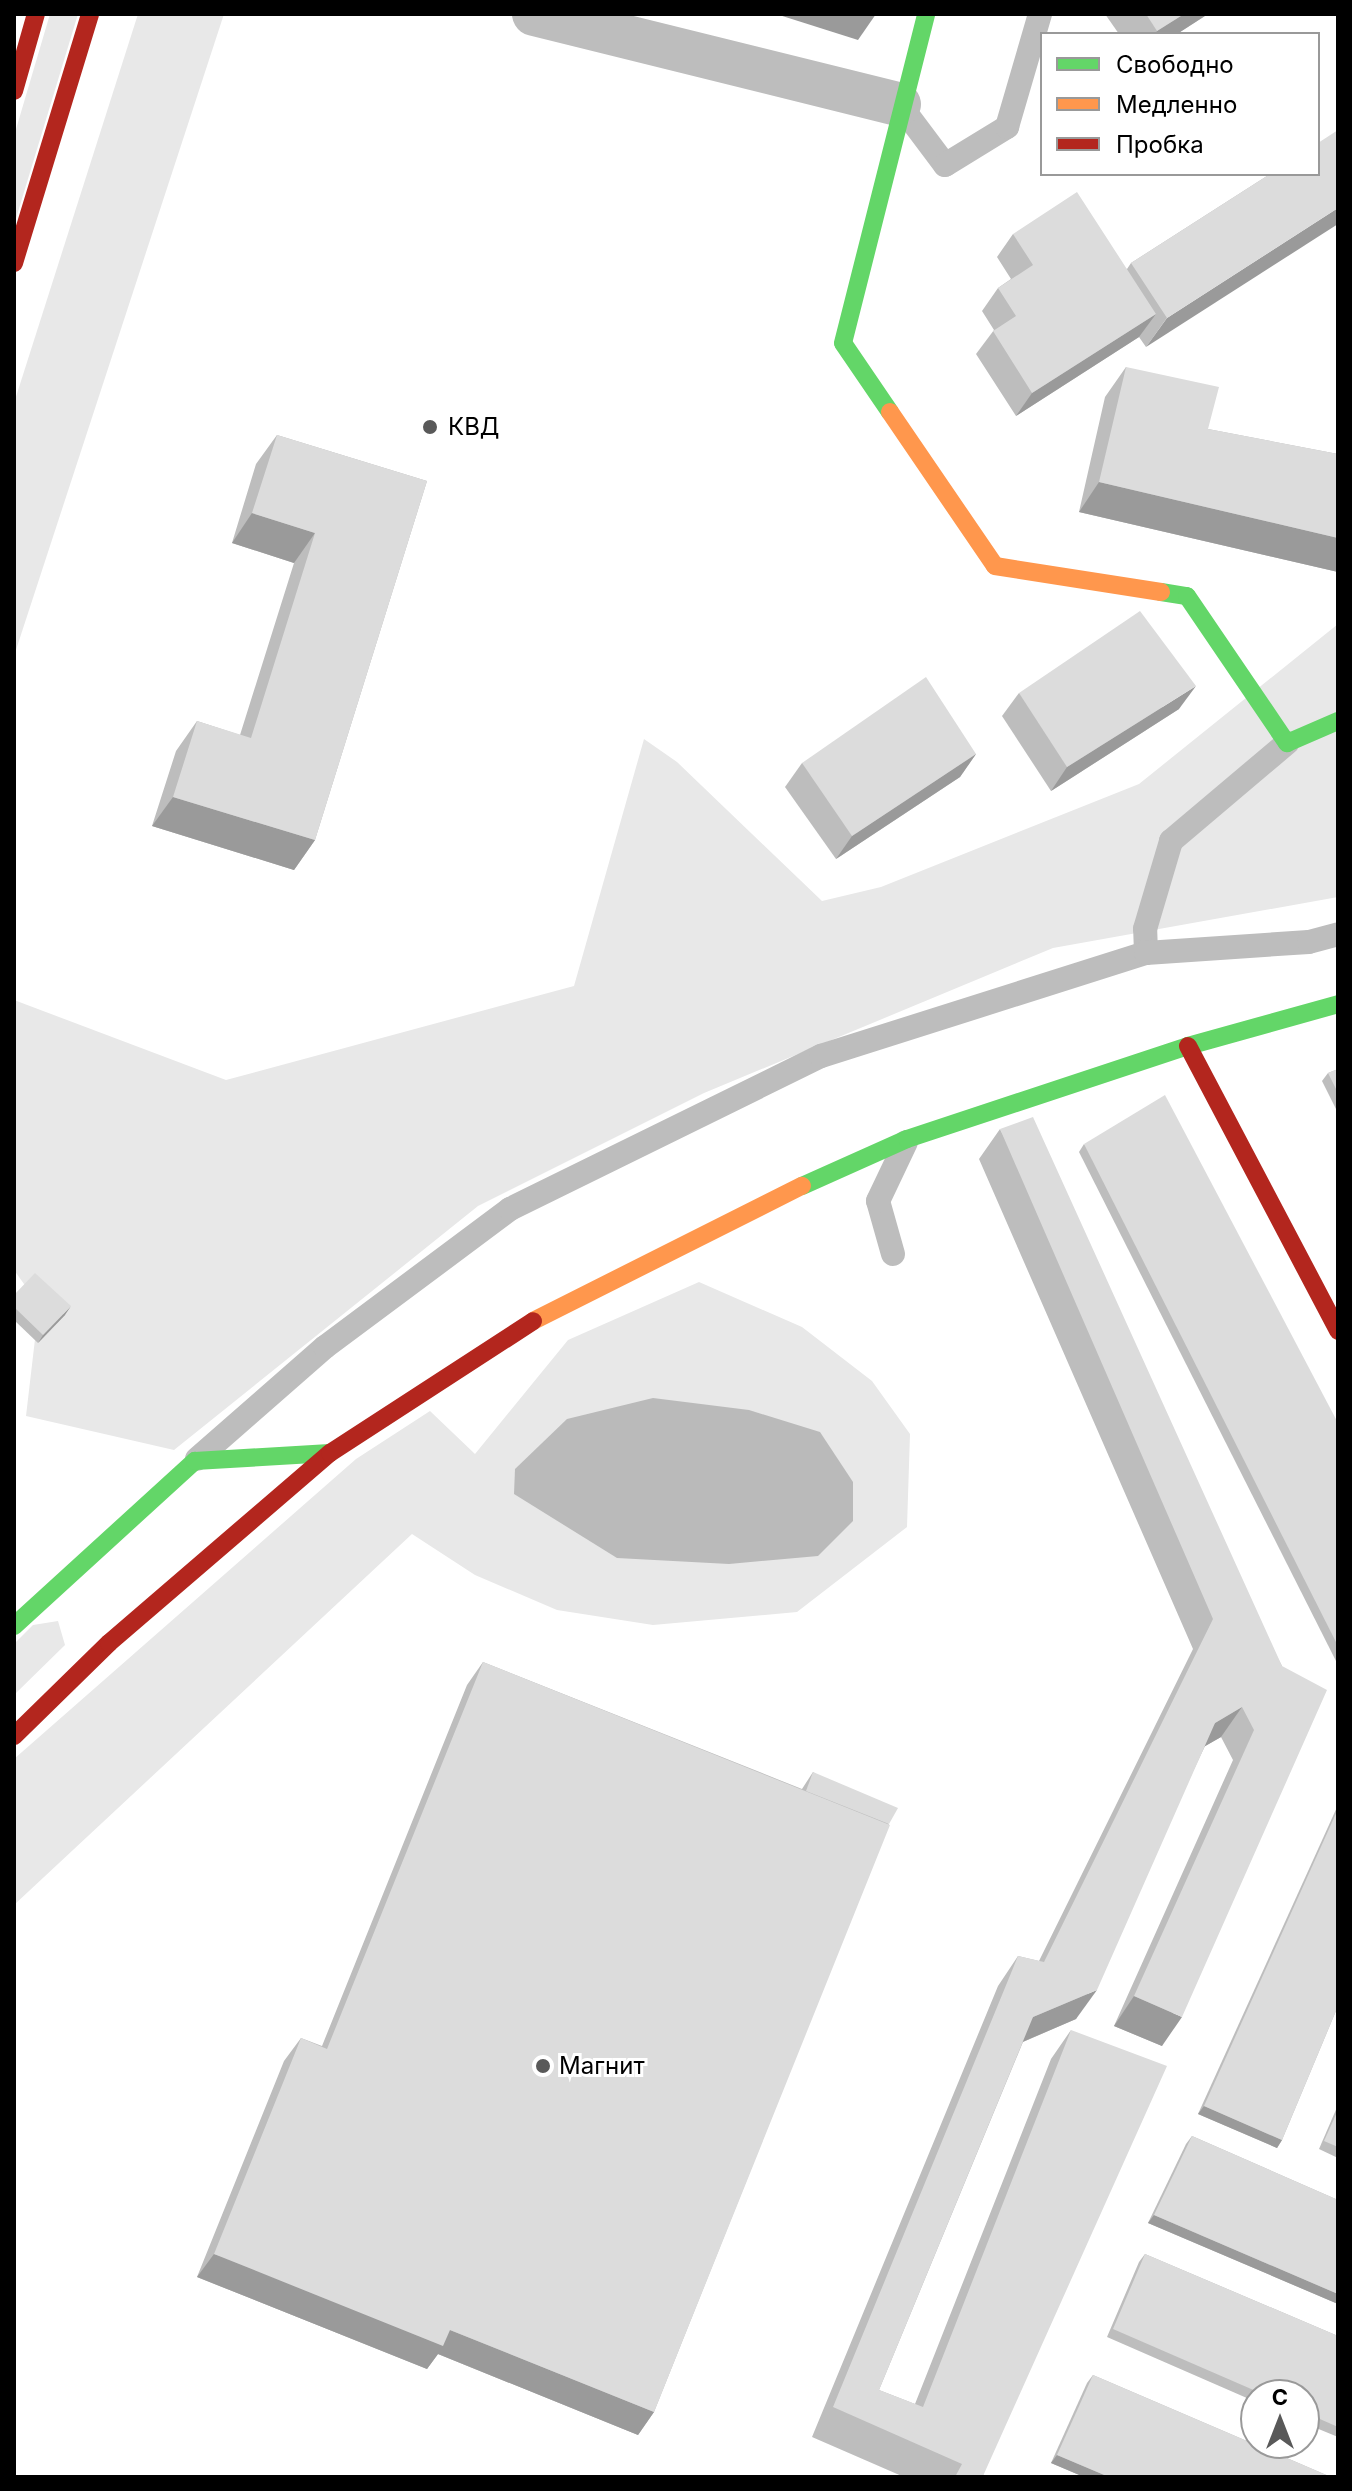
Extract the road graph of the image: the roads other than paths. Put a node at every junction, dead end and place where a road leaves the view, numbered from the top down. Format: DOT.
graph roads {
  1 [pos="36,14"];
  2 [pos="90,14"];
  3 [pos="534,14"];
  4 [pos="926,14"];
  5 [pos="1040,14"];
  6 [pos="14,91"];
  7 [pos="899,104"];
  8 [pos="14,263"];
  9 [pos="1338,721"];
  10 [pos="1287,743"];
  11 [pos="1338,934"];
  12 [pos="1146,953"];
  13 [pos="1338,1004"];
  14 [pos="1188,1046"];
  15 [pos="907,1139"];
  16 [pos="893,1254"];
  17 [pos="1338,1331"];
  18 [pos="330,1453"];
  19 [pos="195,1461"];
  20 [pos="14,1626"];
  21 [pos="14,1736"];
  1 -- 6 [label="main road"];
  2 -- 8 [label="main road"];
  3 -- 7 [label="street"];
  4 -- 7 [label="main road"];
  5 -- 7 [label="lane"];
  7 -- 10 [label="main road"];
  9 -- 10 [label="main road"];
  10 -- 12 [label="lane"];
  11 -- 12 [label="lane"];
  12 -- 19 [label="lane"];
  13 -- 14 [label="main road"];
  14 -- 15 [label="main road"];
  14 -- 17 [label="main road"];
  15 -- 16 [label="lane"];
  15 -- 18 [label="main road"];
  18 -- 19 [label="main road"];
  18 -- 21 [label="main road"];
  19 -- 20 [label="main road"];
}
